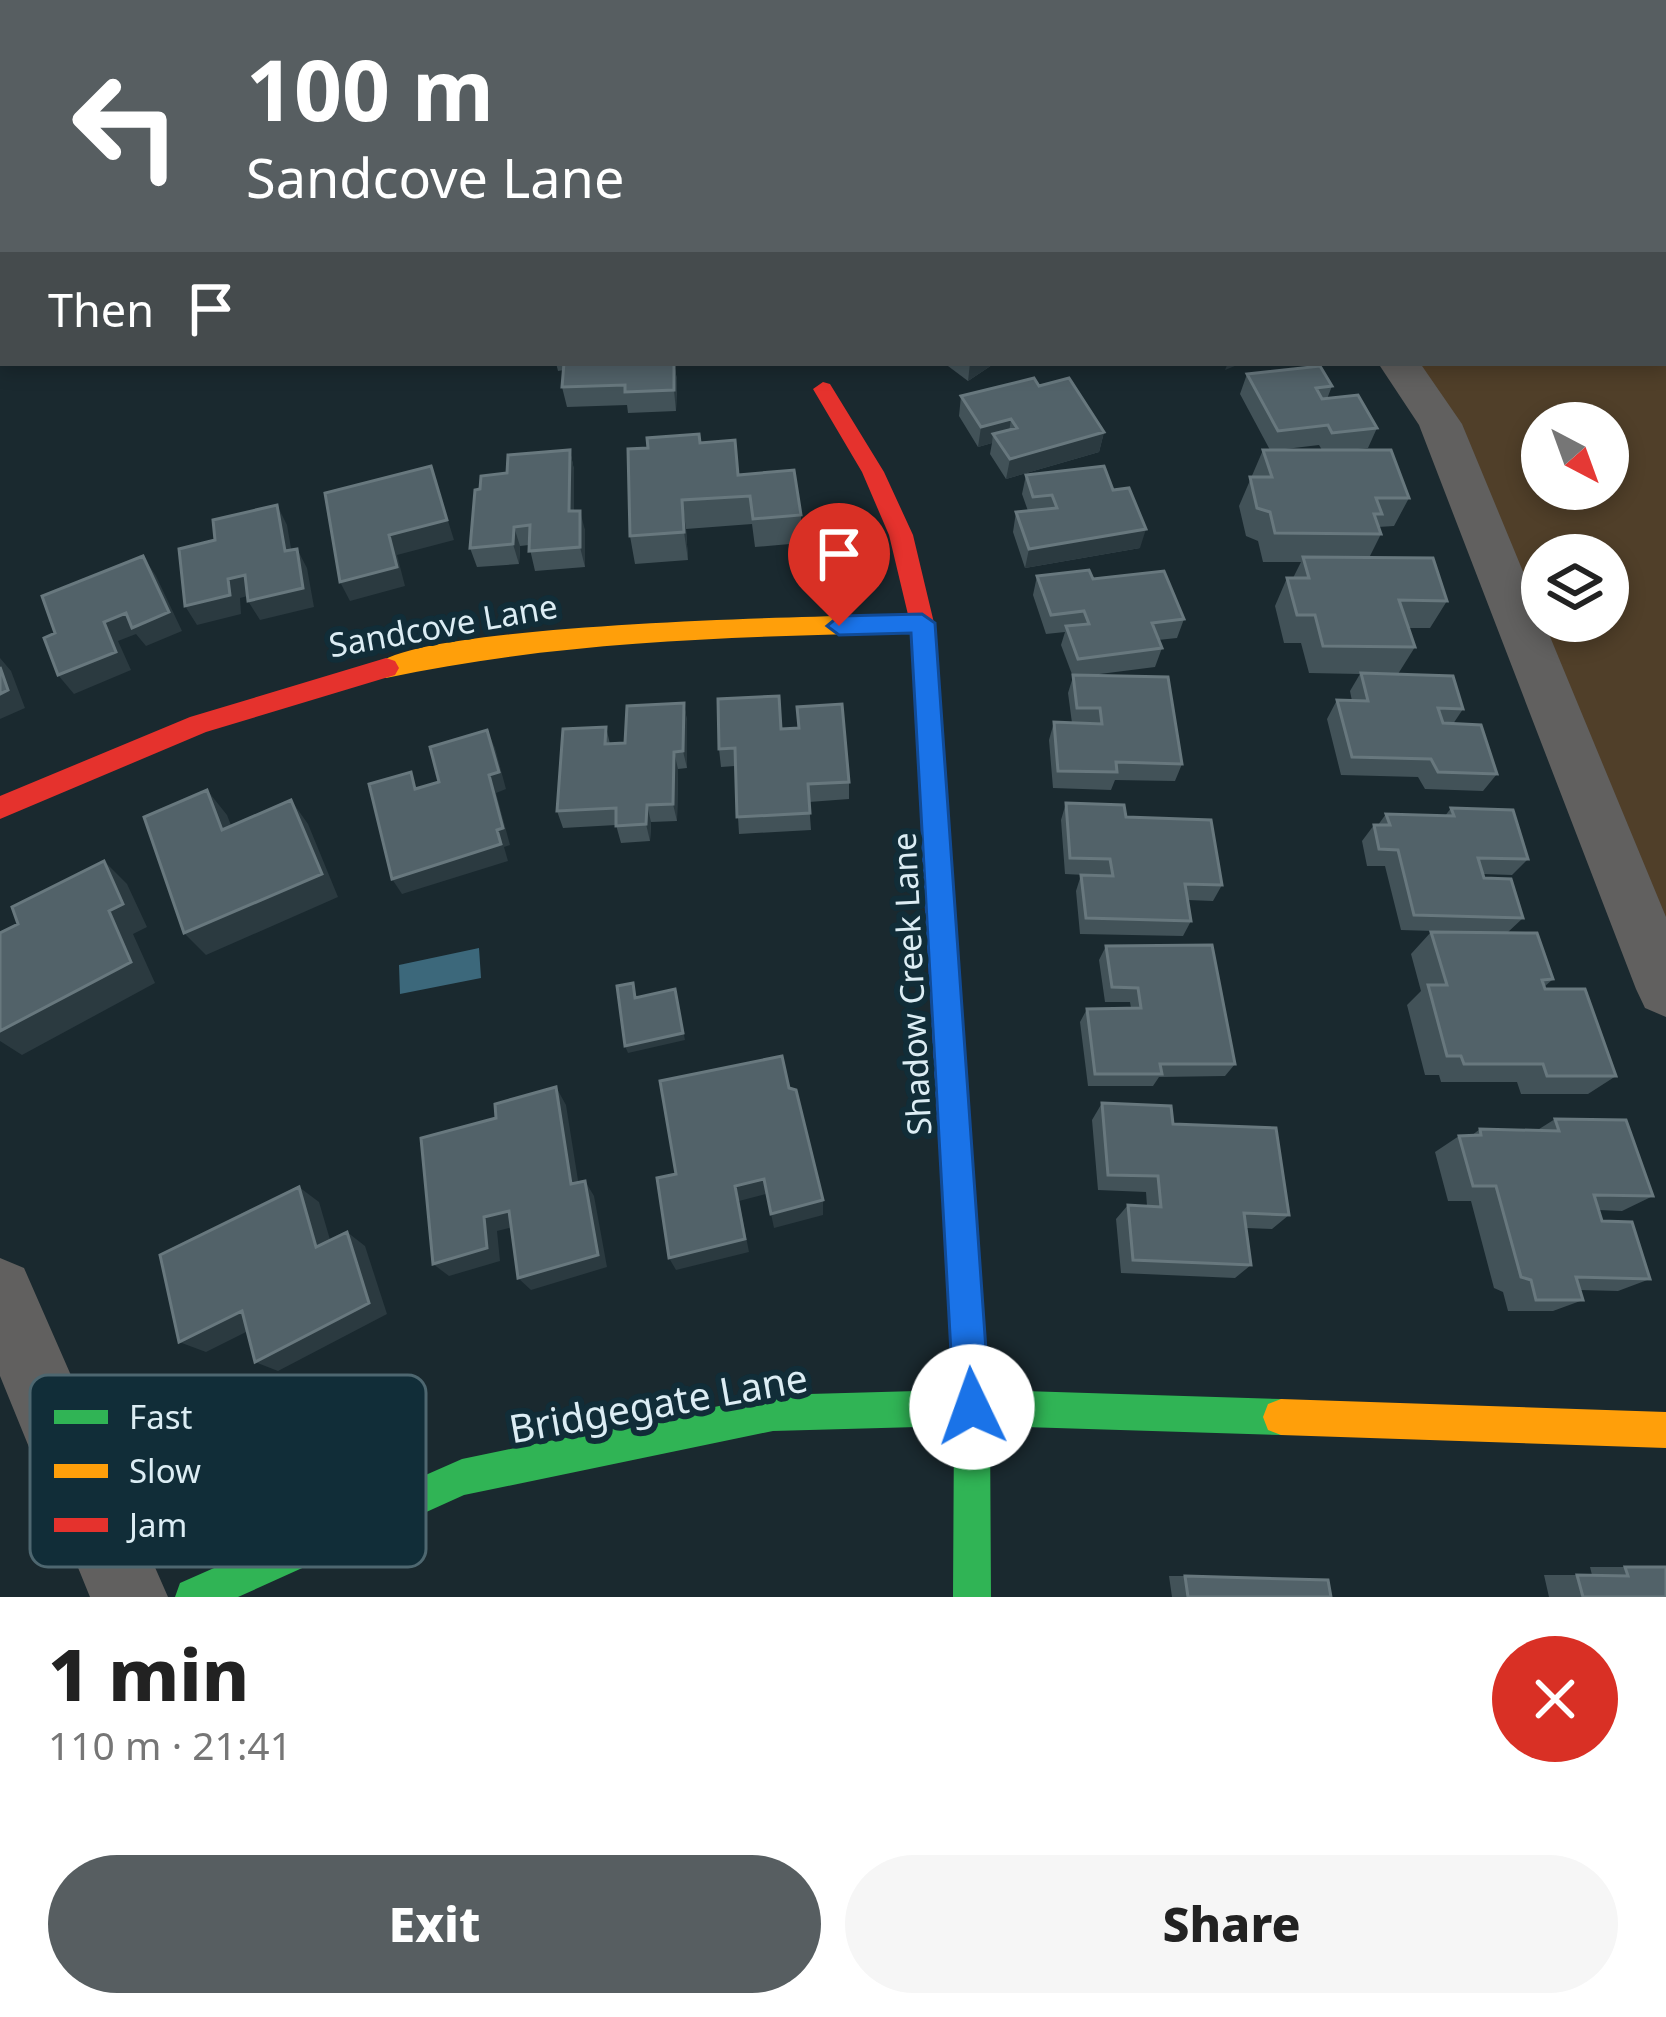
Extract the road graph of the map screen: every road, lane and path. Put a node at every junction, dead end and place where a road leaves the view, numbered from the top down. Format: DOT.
graph roads {
  1 [pos="1401,366"];
  2 [pos="823,388"];
  3 [pos="922,623"];
  4 [pos="0,808"];
  5 [pos="1666,989"];
  6 [pos="0,1292"];
  7 [pos="35,1375"];
  8 [pos="972,1407"];
  9 [pos="1666,1430"];
  10 [pos="426,1493"];
  11 [pos="116,1567"];
  12 [pos="261,1567"];
  13 [pos="129,1597"];
  14 [pos="194,1597"];
  15 [pos="972,1597"];
  1 -- 5 [label="street"];
  2 -- 3 [label="street, Shadow Creek Lane"];
  3 -- 4 [label="street, Sandcove Lane"];
  3 -- 8 [label="street, Shadow Creek Lane"];
  6 -- 7 [label="street"];
  8 -- 9 [label="street, Bridgegate Lane"];
  8 -- 10 [label="street, Bridgegate Lane"];
  8 -- 15 [label="street, Shadow Creek Lane"];
  11 -- 13 [label="street"];
  12 -- 14 [label="street, Bridgegate Lane"];
}
